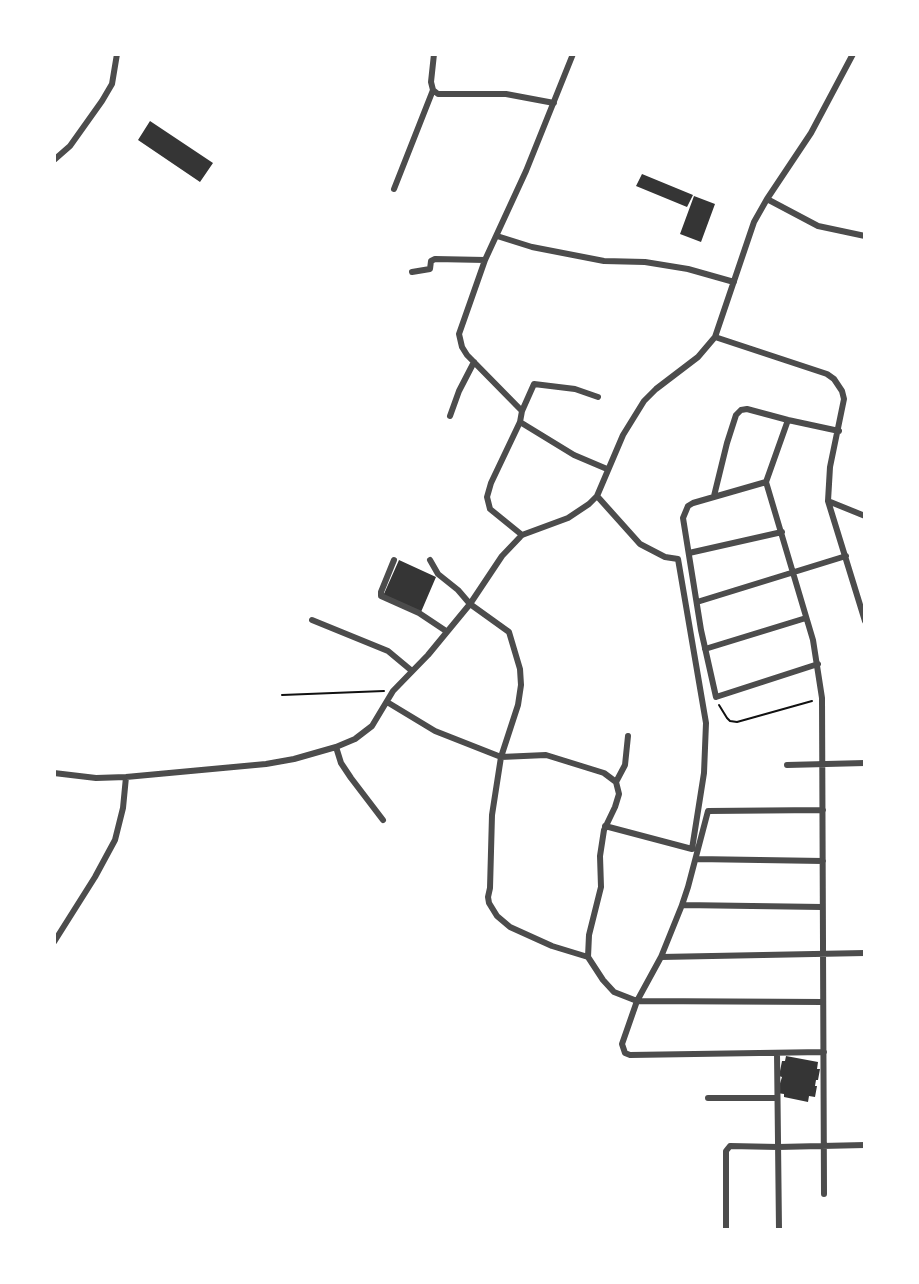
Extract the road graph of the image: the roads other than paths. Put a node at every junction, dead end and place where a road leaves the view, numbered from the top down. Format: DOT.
graph roads {
  1 [pos="117,54"];
  2 [pos="434,54"];
  3 [pos="573,54"];
  4 [pos="853,54"];
  5 [pos="433,90"];
  6 [pos="555,103"];
  7 [pos="54,160"];
  8 [pos="394,189"];
  9 [pos="767,199"];
  10 [pos="497,236"];
  11 [pos="865,236"];
  12 [pos="485,260"];
  13 [pos="412,272"];
  14 [pos="734,282"];
  15 [pos="715,338"];
  16 [pos="474,362"];
  17 [pos="598,398"];
  18 [pos="522,411"];
  19 [pos="450,416"];
  20 [pos="788,420"];
  21 [pos="520,422"];
  22 [pos="838,431"];
  23 [pos="607,469"];
  24 [pos="766,482"];
  25 [pos="597,496"];
  26 [pos="714,496"];
  27 [pos="828,501"];
  28 [pos="865,516"];
  29 [pos="782,532"];
  30 [pos="522,535"];
  31 [pos="689,553"];
  32 [pos="846,556"];
  33 [pos="394,560"];
  34 [pos="430,561"];
  35 [pos="792,574"];
  36 [pos="697,602"];
  37 [pos="470,604"];
  38 [pos="806,618"];
  39 [pos="312,620"];
  40 [pos="865,621"];
  41 [pos="446,631"];
  42 [pos="705,649"];
  43 [pos="818,664"];
  44 [pos="412,670"];
  45 [pos="387,702"];
  46 [pos="628,736"];
  47 [pos="336,747"];
  48 [pos="501,757"];
  49 [pos="822,763"];
  50 [pos="865,763"];
  51 [pos="787,765"];
  52 [pos="54,773"];
  53 [pos="126,777"];
  54 [pos="616,782"];
  55 [pos="823,810"];
  56 [pos="383,820"];
  57 [pos="605,826"];
  58 [pos="696,859"];
  59 [pos="823,861"];
  60 [pos="682,905"];
  61 [pos="822,907"];
  62 [pos="54,942"];
  63 [pos="865,953"];
  64 [pos="823,954"];
  65 [pos="588,957"];
  66 [pos="661,957"];
  67 [pos="637,1001"];
  68 [pos="823,1002"];
  69 [pos="824,1052"];
  70 [pos="777,1053"];
  71 [pos="708,1098"];
  72 [pos="777,1098"];
  73 [pos="865,1145"];
  74 [pos="824,1147"];
  75 [pos="778,1148"];
  76 [pos="824,1194"];
  77 [pos="726,1230"];
  78 [pos="779,1230"];
  1 -- 7 [label="street"];
  2 -- 5 [label="street"];
  3 -- 6 [label="street"];
  4 -- 9 [label="street"];
  5 -- 6 [label="street"];
  5 -- 8 [label="street"];
  6 -- 10 [label="street"];
  9 -- 11 [label="street"];
  9 -- 14 [label="street"];
  10 -- 12 [label="street"];
  10 -- 14 [label="street"];
  12 -- 13 [label="street"];
  12 -- 16 [label="street"];
  14 -- 15 [label="street"];
  15 -- 22 [label="street"];
  15 -- 23 [label="street"];
  16 -- 18 [label="street"];
  16 -- 19 [label="street"];
  17 -- 18 [label="street"];
  18 -- 21 [label="street"];
  20 -- 22 [label="street"];
  20 -- 24 [label="street"];
  20 -- 26 [label="street"];
  21 -- 23 [label="street"];
  21 -- 30 [label="street"];
  22 -- 27 [label="street"];
  23 -- 25 [label="street"];
  24 -- 26 [label="street"];
  24 -- 29 [label="street"];
  25 -- 30 [label="street"];
  25 -- 57 [label="street"];
  26 -- 31 [label="street"];
  27 -- 28 [label="street"];
  27 -- 32 [label="street"];
  29 -- 31 [label="street"];
  29 -- 35 [label="street"];
  30 -- 37 [label="street"];
  31 -- 36 [label="street"];
  32 -- 35 [label="street"];
  32 -- 40 [label="street"];
  33 -- 41 [label="street"];
  34 -- 37 [label="street"];
  35 -- 36 [label="street"];
  35 -- 38 [label="street"];
  36 -- 42 [label="street"];
  37 -- 41 [label="street"];
  37 -- 48 [label="street"];
  38 -- 42 [label="street"];
  38 -- 43 [label="street"];
  39 -- 44 [label="street"];
  41 -- 44 [label="street"];
  42 -- 43 [label="street"];
  43 -- 49 [label="street"];
  44 -- 45 [label="street"];
  45 -- 47 [label="street"];
  45 -- 48 [label="street"];
  46 -- 54 [label="street"];
  47 -- 53 [label="street"];
  47 -- 56 [label="street"];
  48 -- 54 [label="street"];
  48 -- 65 [label="street"];
  49 -- 50 [label="street"];
  49 -- 51 [label="street"];
  49 -- 55 [label="street"];
  52 -- 53 [label="street"];
  53 -- 62 [label="street"];
  54 -- 57 [label="street"];
  55 -- 58 [label="street"];
  55 -- 59 [label="street"];
  57 -- 65 [label="street"];
  58 -- 59 [label="street"];
  58 -- 60 [label="street"];
  59 -- 61 [label="street"];
  60 -- 61 [label="street"];
  60 -- 66 [label="street"];
  61 -- 64 [label="street"];
  63 -- 64 [label="street"];
  64 -- 66 [label="street"];
  64 -- 68 [label="street"];
  65 -- 67 [label="street"];
  66 -- 67 [label="street"];
  67 -- 68 [label="street"];
  67 -- 70 [label="street"];
  68 -- 69 [label="street"];
  69 -- 70 [label="street"];
  69 -- 74 [label="street"];
  70 -- 72 [label="street"];
  71 -- 72 [label="street"];
  72 -- 75 [label="street"];
  73 -- 74 [label="street"];
  74 -- 75 [label="street"];
  74 -- 76 [label="street"];
  75 -- 77 [label="street"];
  75 -- 78 [label="street"];
}
